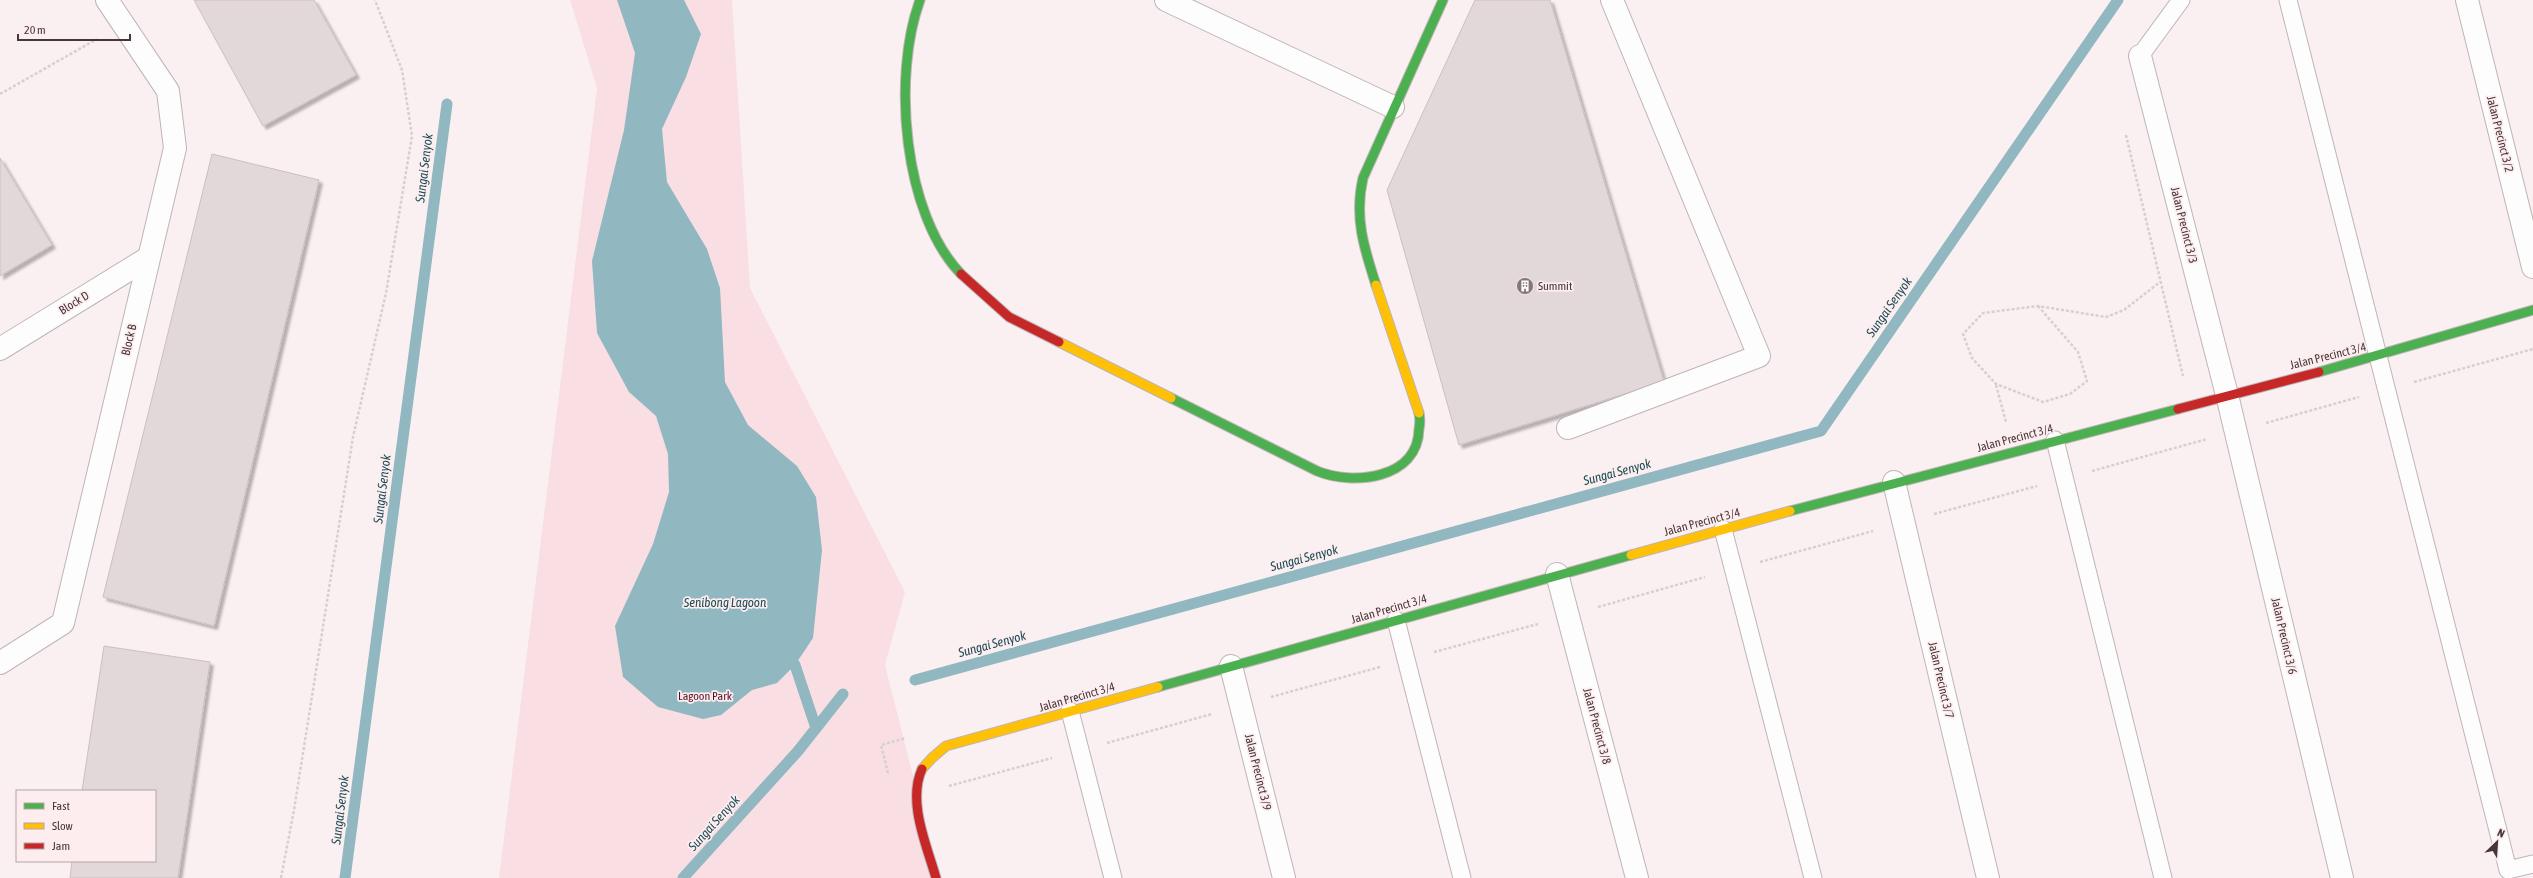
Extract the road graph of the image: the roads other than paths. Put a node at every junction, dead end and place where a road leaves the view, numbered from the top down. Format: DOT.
graph roads {
  1 [pos="107,0"];
  2 [pos="920,0"];
  3 [pos="1166,0"];
  4 [pos="1443,0"];
  5 [pos="1612,0"];
  6 [pos="2181,0"];
  7 [pos="2288,0"];
  8 [pos="2467,0"];
  9 [pos="2140,56"];
  10 [pos="1393,107"];
  11 [pos="148,258"];
  12 [pos="2533,267"];
  13 [pos="2533,310"];
  14 [pos="0,349"];
  15 [pos="2378,356"];
  16 [pos="2227,394"];
  17 [pos="1568,428"];
  18 [pos="2055,440"];
  19 [pos="1894,482"];
  20 [pos="1723,529"];
  21 [pos="1557,574"];
  22 [pos="1396,620"];
  23 [pos="0,663"];
  24 [pos="1231,666"];
  25 [pos="1070,711"];
  26 [pos="2533,864"];
  27 [pos="936,878"];
  28 [pos="1113,878"];
  29 [pos="1284,878"];
  30 [pos="1462,878"];
  31 [pos="1637,878"];
  32 [pos="1812,878"];
  33 [pos="1988,878"];
  34 [pos="2163,878"];
  35 [pos="2342,878"];
  1 -- 11 [label="street, Block B"];
  2 -- 10 [label="street"];
  3 -- 10 [label="street"];
  4 -- 10 [label="street"];
  5 -- 17 [label="street"];
  6 -- 9 [label="lane"];
  7 -- 15 [label="lane"];
  8 -- 12 [label="street, Jalan Precinct 3/2"];
  9 -- 16 [label="street, Jalan Precinct 3/3"];
  11 -- 14 [label="street, Block D"];
  11 -- 23 [label="street, Block B"];
  13 -- 15 [label="street, Jalan Precinct 3/4"];
  15 -- 16 [label="street, Jalan Precinct 3/4"];
  15 -- 26 [label="lane"];
  16 -- 18 [label="street, Jalan Precinct 3/4"];
  16 -- 35 [label="street, Jalan Precinct 3/6"];
  18 -- 19 [label="street, Jalan Precinct 3/4"];
  18 -- 34 [label="lane"];
  19 -- 20 [label="street, Jalan Precinct 3/4"];
  19 -- 33 [label="street, Jalan Precinct 3/7"];
  20 -- 21 [label="street, Jalan Precinct 3/4"];
  20 -- 32 [label="lane"];
  21 -- 22 [label="street, Jalan Precinct 3/4"];
  21 -- 31 [label="street, Jalan Precinct 3/8"];
  22 -- 24 [label="street, Jalan Precinct 3/4"];
  22 -- 30 [label="lane"];
  24 -- 25 [label="street, Jalan Precinct 3/4"];
  24 -- 29 [label="street, Jalan Precinct 3/9"];
  25 -- 27 [label="street, Jalan Precinct 3/4"];
  25 -- 28 [label="lane"];
}
